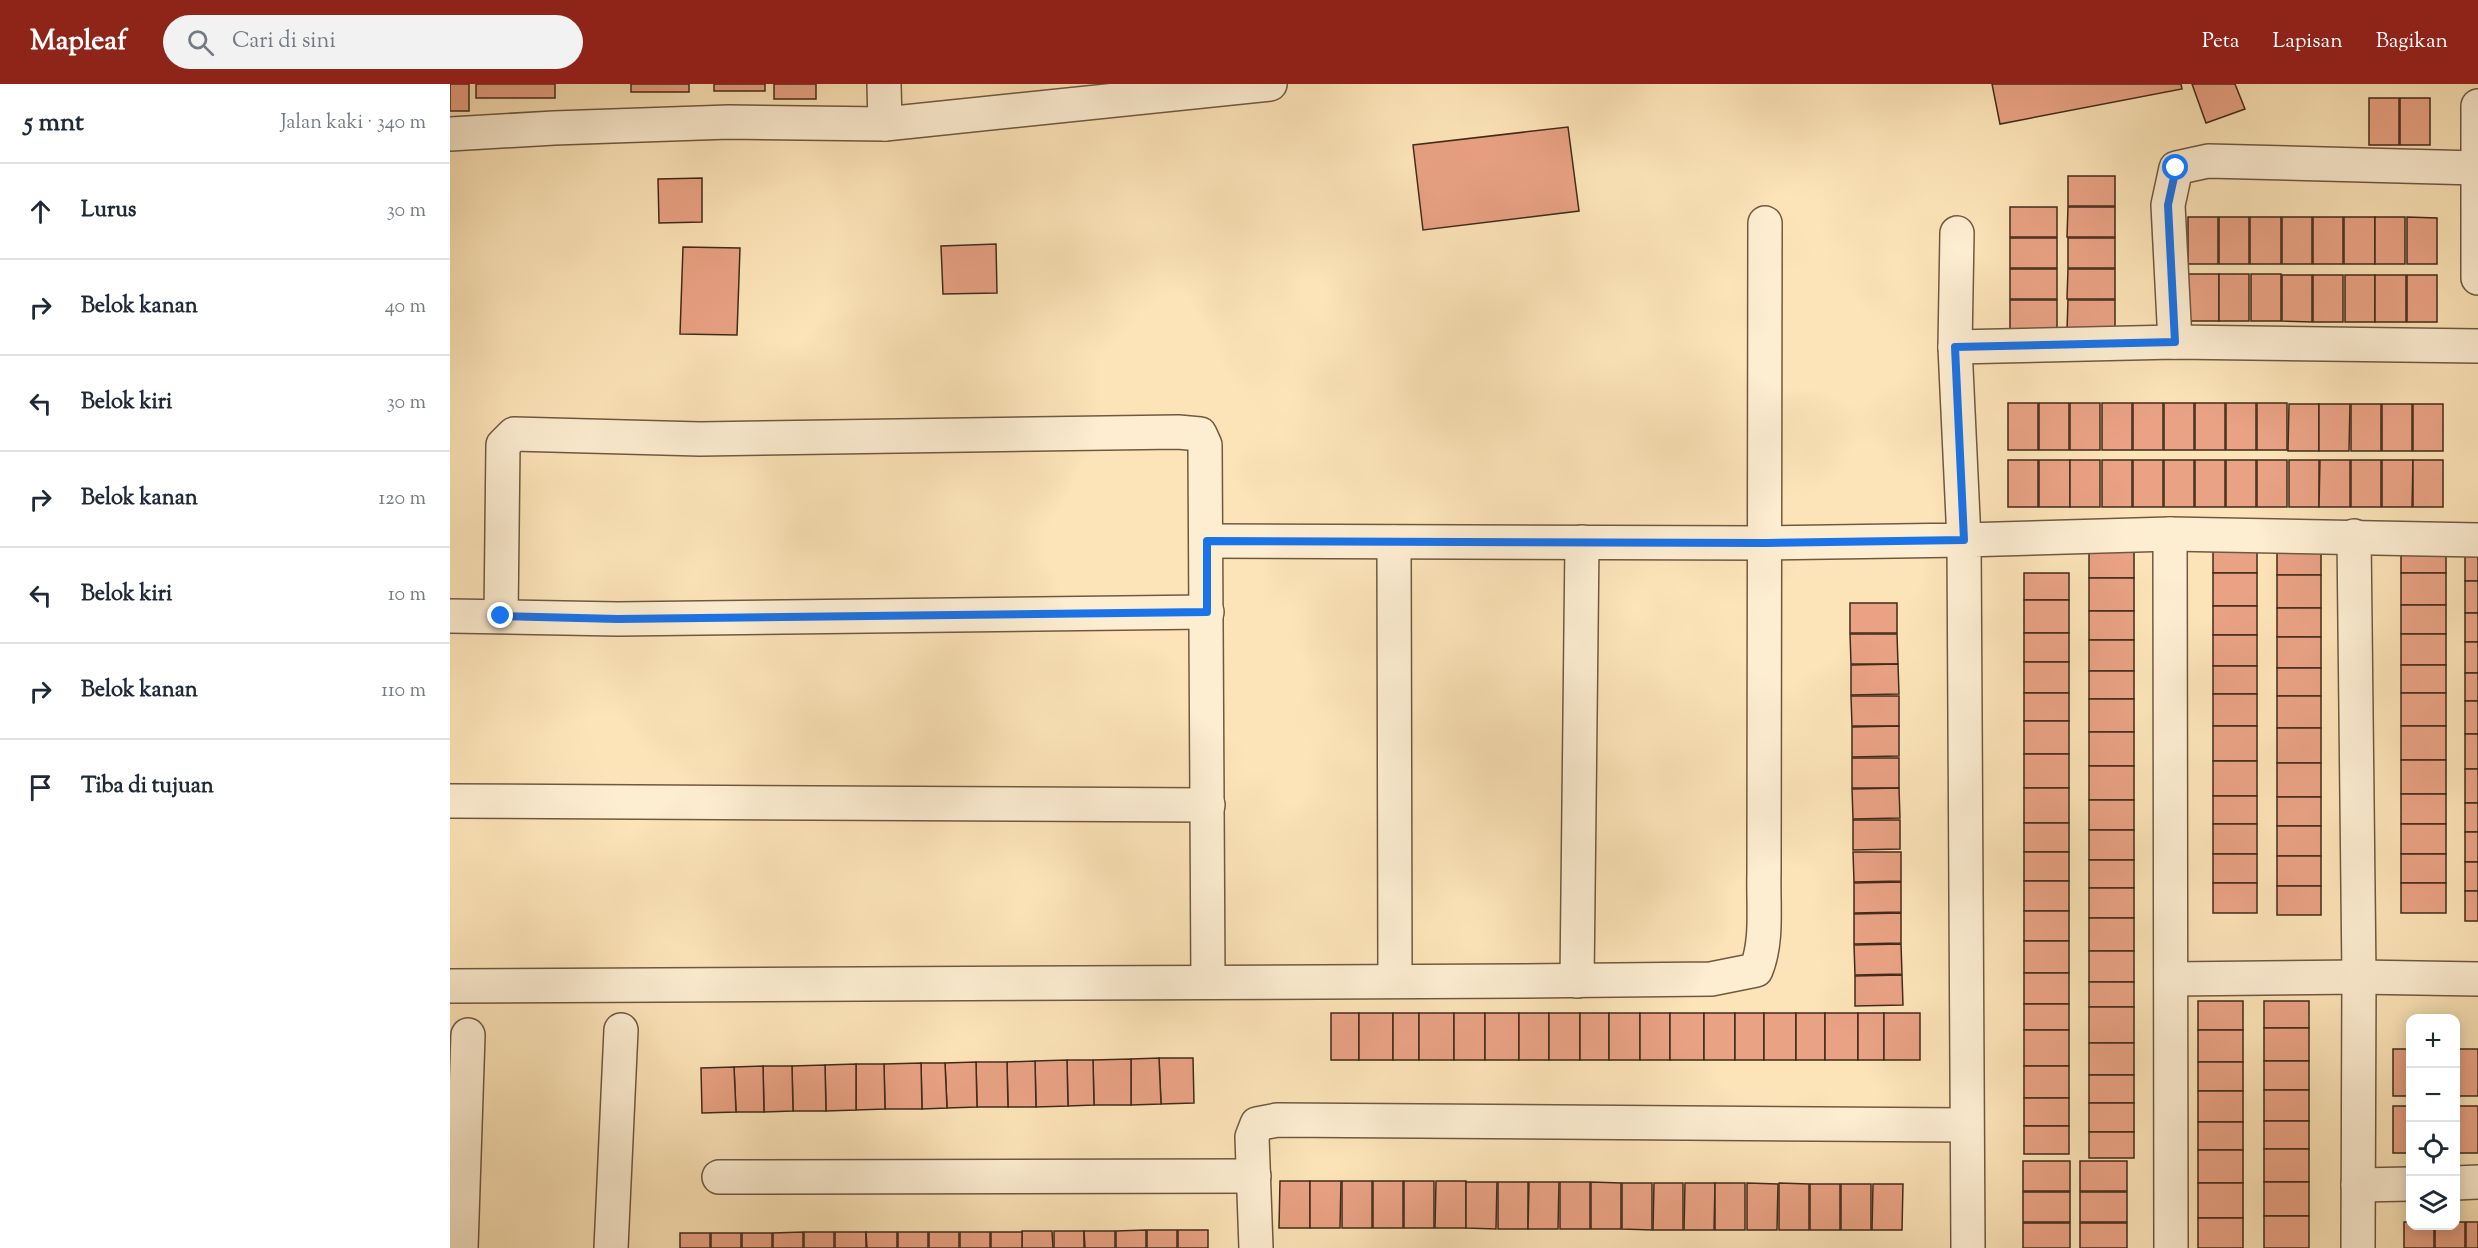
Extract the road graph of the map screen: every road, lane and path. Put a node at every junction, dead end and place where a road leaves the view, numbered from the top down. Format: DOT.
graph roads {
  1 [pos="884,84"];
  2 [pos="1270,84"];
  3 [pos="2478,106"];
  4 [pos="885,124"];
  5 [pos="450,134"];
  6 [pos="2477,168"];
  7 [pos="1765,223"];
  8 [pos="1957,233"];
  9 [pos="2478,278"];
  10 [pos="2175,342"];
  11 [pos="2478,346"];
  12 [pos="1955,347"];
  13 [pos="2170,534"];
  14 [pos="2354,536"];
  15 [pos="1964,540"];
  16 [pos="2478,540"];
  17 [pos="1207,541"];
  18 [pos="1394,542"];
  19 [pos="1582,542"];
  20 [pos="1765,543"];
  21 [pos="1207,612"];
  22 [pos="450,616"];
  23 [pos="501,616"];
  24 [pos="450,801"];
  25 [pos="1208,805"];
  26 [pos="2359,977"];
  27 [pos="2172,979"];
  28 [pos="2478,979"];
  29 [pos="1395,981"];
  30 [pos="1577,981"];
  31 [pos="1208,982"];
  32 [pos="450,986"];
  33 [pos="621,1030"];
  34 [pos="468,1035"];
  35 [pos="1966,1125"];
  36 [pos="1254,1176"];
  37 [pos="719,1177"];
  38 [pos="2478,1182"];
  39 [pos="2460,1183"];
  40 [pos="2406,1184"];
  41 [pos="2358,1185"];
  42 [pos="461,1248"];
  43 [pos="611,1248"];
  44 [pos="1256,1248"];
  45 [pos="1968,1248"];
  46 [pos="2171,1248"];
  47 [pos="2358,1248"];
  1 -- 4 [label="street"];
  2 -- 4 [label="street"];
  3 -- 6 [label="street"];
  4 -- 5 [label="street"];
  6 -- 9 [label="street"];
  6 -- 10 [label="street"];
  7 -- 20 [label="street"];
  8 -- 12 [label="street"];
  10 -- 11 [label="street"];
  10 -- 12 [label="street"];
  12 -- 15 [label="street"];
  13 -- 14 [label="street"];
  13 -- 15 [label="street"];
  13 -- 27 [label="street"];
  14 -- 16 [label="street"];
  14 -- 26 [label="street"];
  15 -- 20 [label="street"];
  15 -- 35 [label="street"];
  17 -- 18 [label="street"];
  17 -- 21 [label="street"];
  17 -- 23 [label="street"];
  18 -- 19 [label="street"];
  18 -- 29 [label="street"];
  19 -- 20 [label="street"];
  19 -- 30 [label="street"];
  20 -- 30 [label="street"];
  21 -- 23 [label="street"];
  21 -- 25 [label="street"];
  22 -- 23 [label="street"];
  24 -- 25 [label="street"];
  25 -- 31 [label="street"];
  26 -- 27 [label="street"];
  26 -- 28 [label="street"];
  26 -- 41 [label="street"];
  27 -- 46 [label="street"];
  29 -- 30 [label="street"];
  29 -- 31 [label="street"];
  31 -- 32 [label="street"];
  33 -- 43 [label="street"];
  34 -- 42 [label="street"];
  35 -- 36 [label="street"];
  35 -- 45 [label="street"];
  36 -- 37 [label="street"];
  36 -- 44 [label="street"];
  38 -- 39 [label="street"];
  40 -- 41 [label="street"];
  41 -- 47 [label="street"];
}
